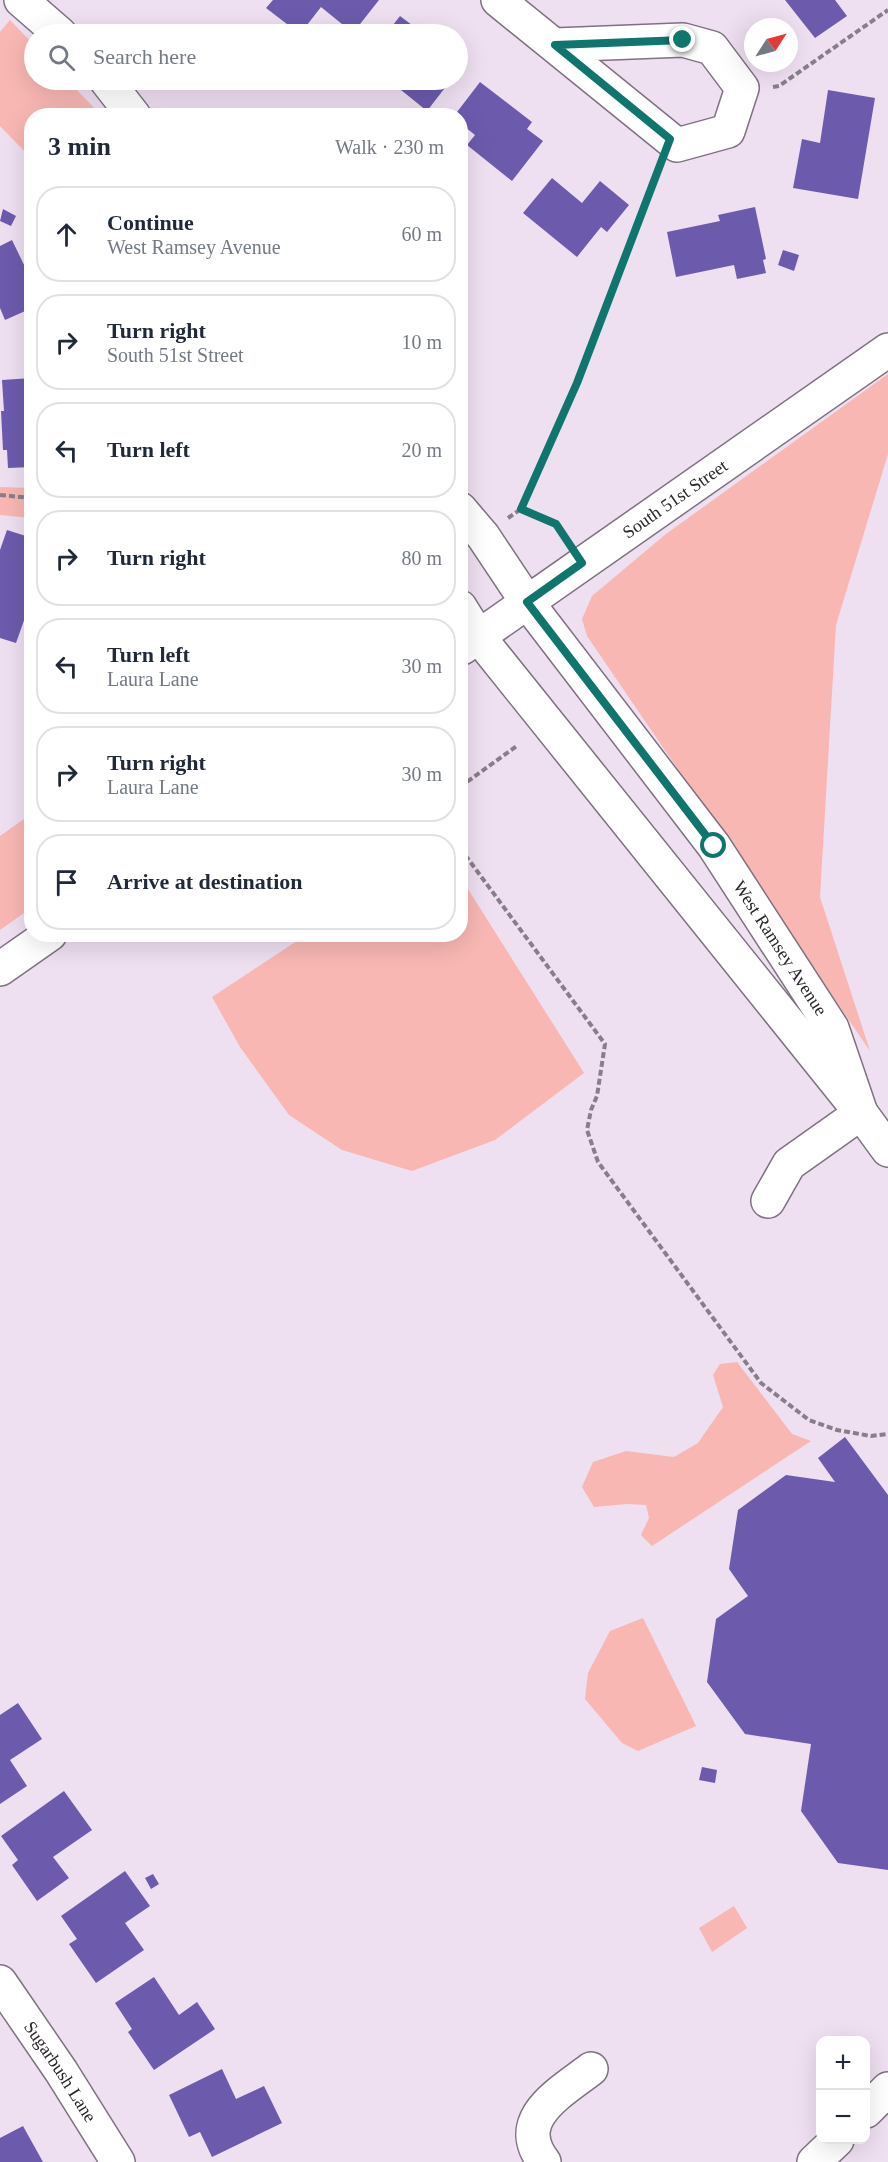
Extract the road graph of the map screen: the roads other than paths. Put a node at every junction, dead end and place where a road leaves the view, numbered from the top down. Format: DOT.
graph roads {
  1 [pos="21,0"];
  2 [pos="498,0"];
  3 [pos="49,24"];
  4 [pos="555,45"];
  5 [pos="114,90"];
  6 [pos="128,108"];
  7 [pos="888,350"];
  8 [pos="468,518"];
  9 [pos="527,602"];
  10 [pos="469,642"];
  11 [pos="39,942"];
  12 [pos="0,969"];
  13 [pos="861,1113"];
  14 [pos="888,1150"];
  15 [pos="768,1201"];
  16 [pos="0,1982"];
  17 [pos="591,2069"];
  18 [pos="888,2089"];
  19 [pos="870,2107"];
  20 [pos="832,2144"];
  21 [pos="118,2162"];
  22 [pos="544,2162"];
  23 [pos="814,2162"];
  1 -- 3 [label="street"];
  2 -- 4 [label="street"];
  4 -- 4 [label="street"];
  5 -- 6 [label="street"];
  7 -- 9 [label="street, South 51st Street"];
  8 -- 9 [label="street, West Ramsey Avenue"];
  9 -- 10 [label="street, South 51st Street"];
  9 -- 13 [label="street, West Ramsey Avenue"];
  10 -- 13 [label="street, West Ramsey Avenue"];
  11 -- 12 [label="street"];
  13 -- 14 [label="street, West Ramsey Avenue"];
  13 -- 15 [label="street"];
  16 -- 21 [label="street, Sugarbush Lane"];
  17 -- 22 [label="street"];
  18 -- 19 [label="street"];
  20 -- 23 [label="street"];
}
